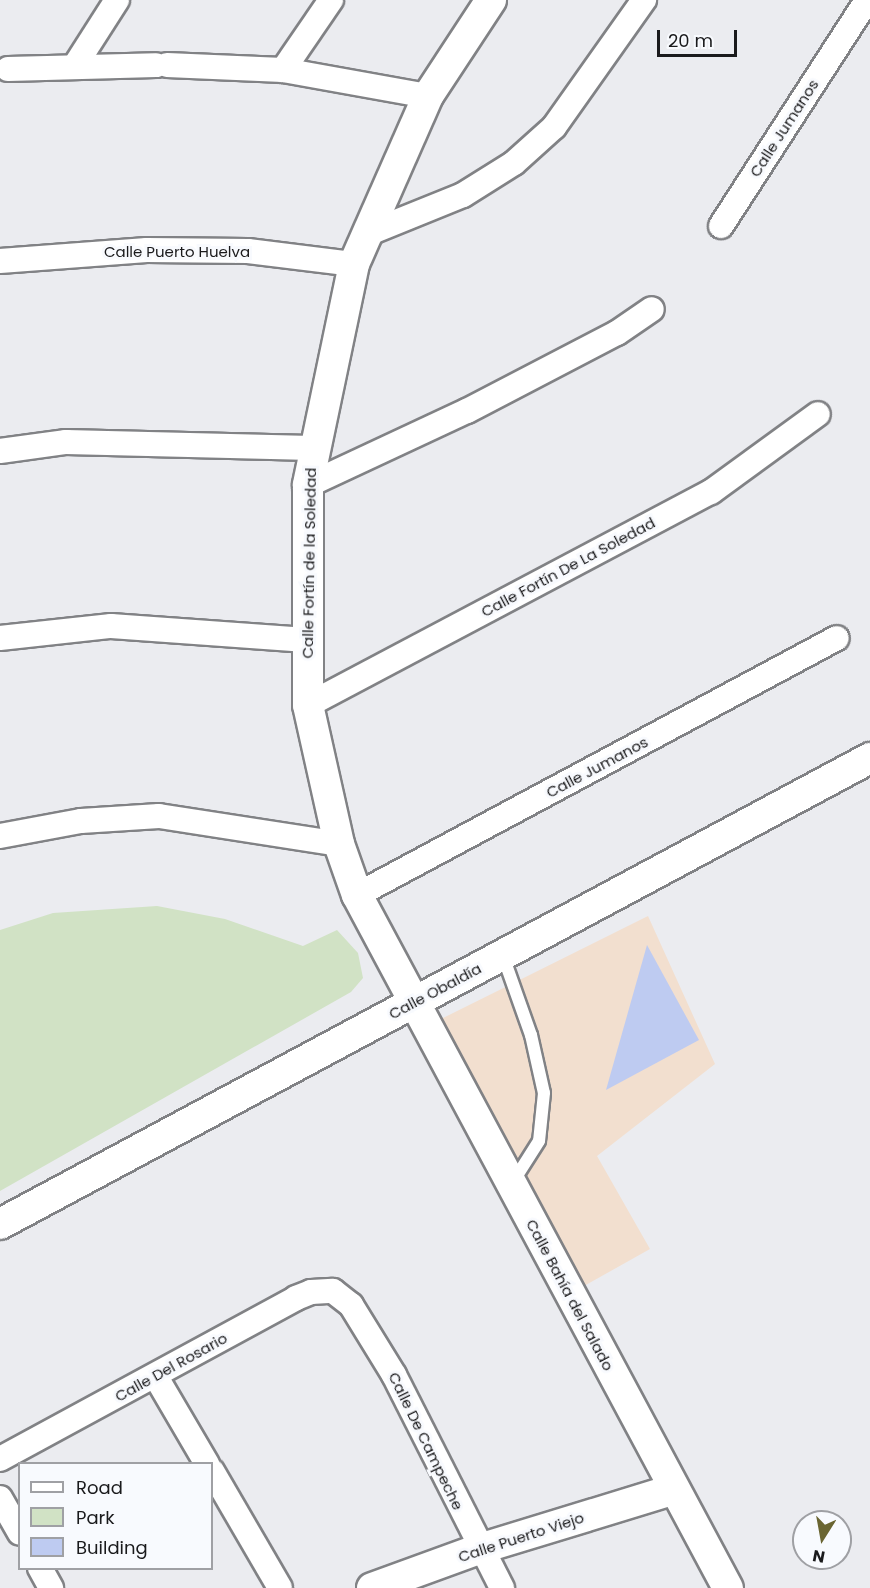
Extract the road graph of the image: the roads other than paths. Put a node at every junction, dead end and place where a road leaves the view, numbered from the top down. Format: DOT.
graph roads {
  1 [pos="117,0"];
  2 [pos="331,0"];
  3 [pos="491,0"];
  4 [pos="644,0"];
  5 [pos="867,0"];
  6 [pos="76,64"];
  7 [pos="8,69"];
  8 [pos="283,70"];
  9 [pos="428,96"];
  10 [pos="721,226"];
  11 [pos="369,233"];
  12 [pos="0,261"];
  13 [pos="354,264"];
  14 [pos="652,309"];
  15 [pos="818,414"];
  16 [pos="312,448"];
  17 [pos="0,451"];
  18 [pos="308,485"];
  19 [pos="0,638"];
  20 [pos="837,638"];
  21 [pos="306,640"];
  22 [pos="308,705"];
  23 [pos="870,758"];
  24 [pos="0,836"];
  25 [pos="339,844"];
  26 [pos="357,895"];
  27 [pos="503,955"];
  28 [pos="414,1001"];
  29 [pos="512,1183"];
  30 [pos="0,1224"];
  31 [pos="345,1298"];
  32 [pos="156,1377"];
  33 [pos="0,1459"];
  34 [pos="206,1462"];
  35 [pos="213,1473"];
  36 [pos="672,1490"];
  37 [pos="0,1498"];
  38 [pos="18,1530"];
  39 [pos="479,1548"];
  40 [pos="41,1570"];
  41 [pos="51,1588"];
  42 [pos="280,1588"];
  43 [pos="372,1588"];
  44 [pos="502,1588"];
  45 [pos="728,1588"];
  1 -- 6 [label="street"];
  2 -- 8 [label="street"];
  3 -- 9 [label="street, Calle Fortín de la Soledad"];
  4 -- 11 [label="street"];
  5 -- 10 [label="street, Calle Jumanos"];
  6 -- 7 [label="street"];
  6 -- 8 [label="street"];
  8 -- 9 [label="street"];
  9 -- 11 [label="street, Calle Fortín de la Soledad"];
  11 -- 13 [label="street, Calle Fortín de la Soledad"];
  12 -- 13 [label="street, Calle Puerto Huelva"];
  13 -- 16 [label="street, Calle Fortín de la Soledad"];
  14 -- 18 [label="street, Calle Fortín De La Soledad"];
  15 -- 22 [label="street, Calle Fortín De La Soledad"];
  16 -- 17 [label="street, Calle Fortín De La Soledad"];
  16 -- 18 [label="street, Calle Fortín de la Soledad"];
  18 -- 21 [label="street, Calle Fortín de la Soledad"];
  19 -- 21 [label="street, Calle Fortín De La Soledad"];
  20 -- 26 [label="street, Calle Jumanos"];
  21 -- 22 [label="street, Calle Fortín de la Soledad"];
  22 -- 25 [label="street, Calle Fortín de la Soledad"];
  23 -- 27 [label="street, Calle Obaldía"];
  24 -- 25 [label="street"];
  25 -- 26 [label="street, Calle Fortín de la Soledad"];
  26 -- 28 [label="street, Calle Fortín de la Soledad"];
  27 -- 28 [label="street, Calle Obaldía"];
  27 -- 29 [label="lane"];
  28 -- 29 [label="street, Calle Bahía del Salado"];
  28 -- 30 [label="street, Calle Obaldía"];
  29 -- 36 [label="street, Calle Bahía del Salado"];
  31 -- 32 [label="street, Calle Del Rosario"];
  31 -- 39 [label="street, Calle De Campeche"];
  32 -- 33 [label="street, Calle Del Rosario"];
  32 -- 34 [label="street"];
  35 -- 42 [label="street"];
  36 -- 39 [label="street, Calle Puerto Viejo"];
  36 -- 45 [label="street, Calle Bahía del Salado"];
  37 -- 38 [label="street"];
  39 -- 43 [label="street, Calle Puerto Viejo"];
  39 -- 44 [label="street, Calle De Campeche"];
  40 -- 41 [label="street"];
}
